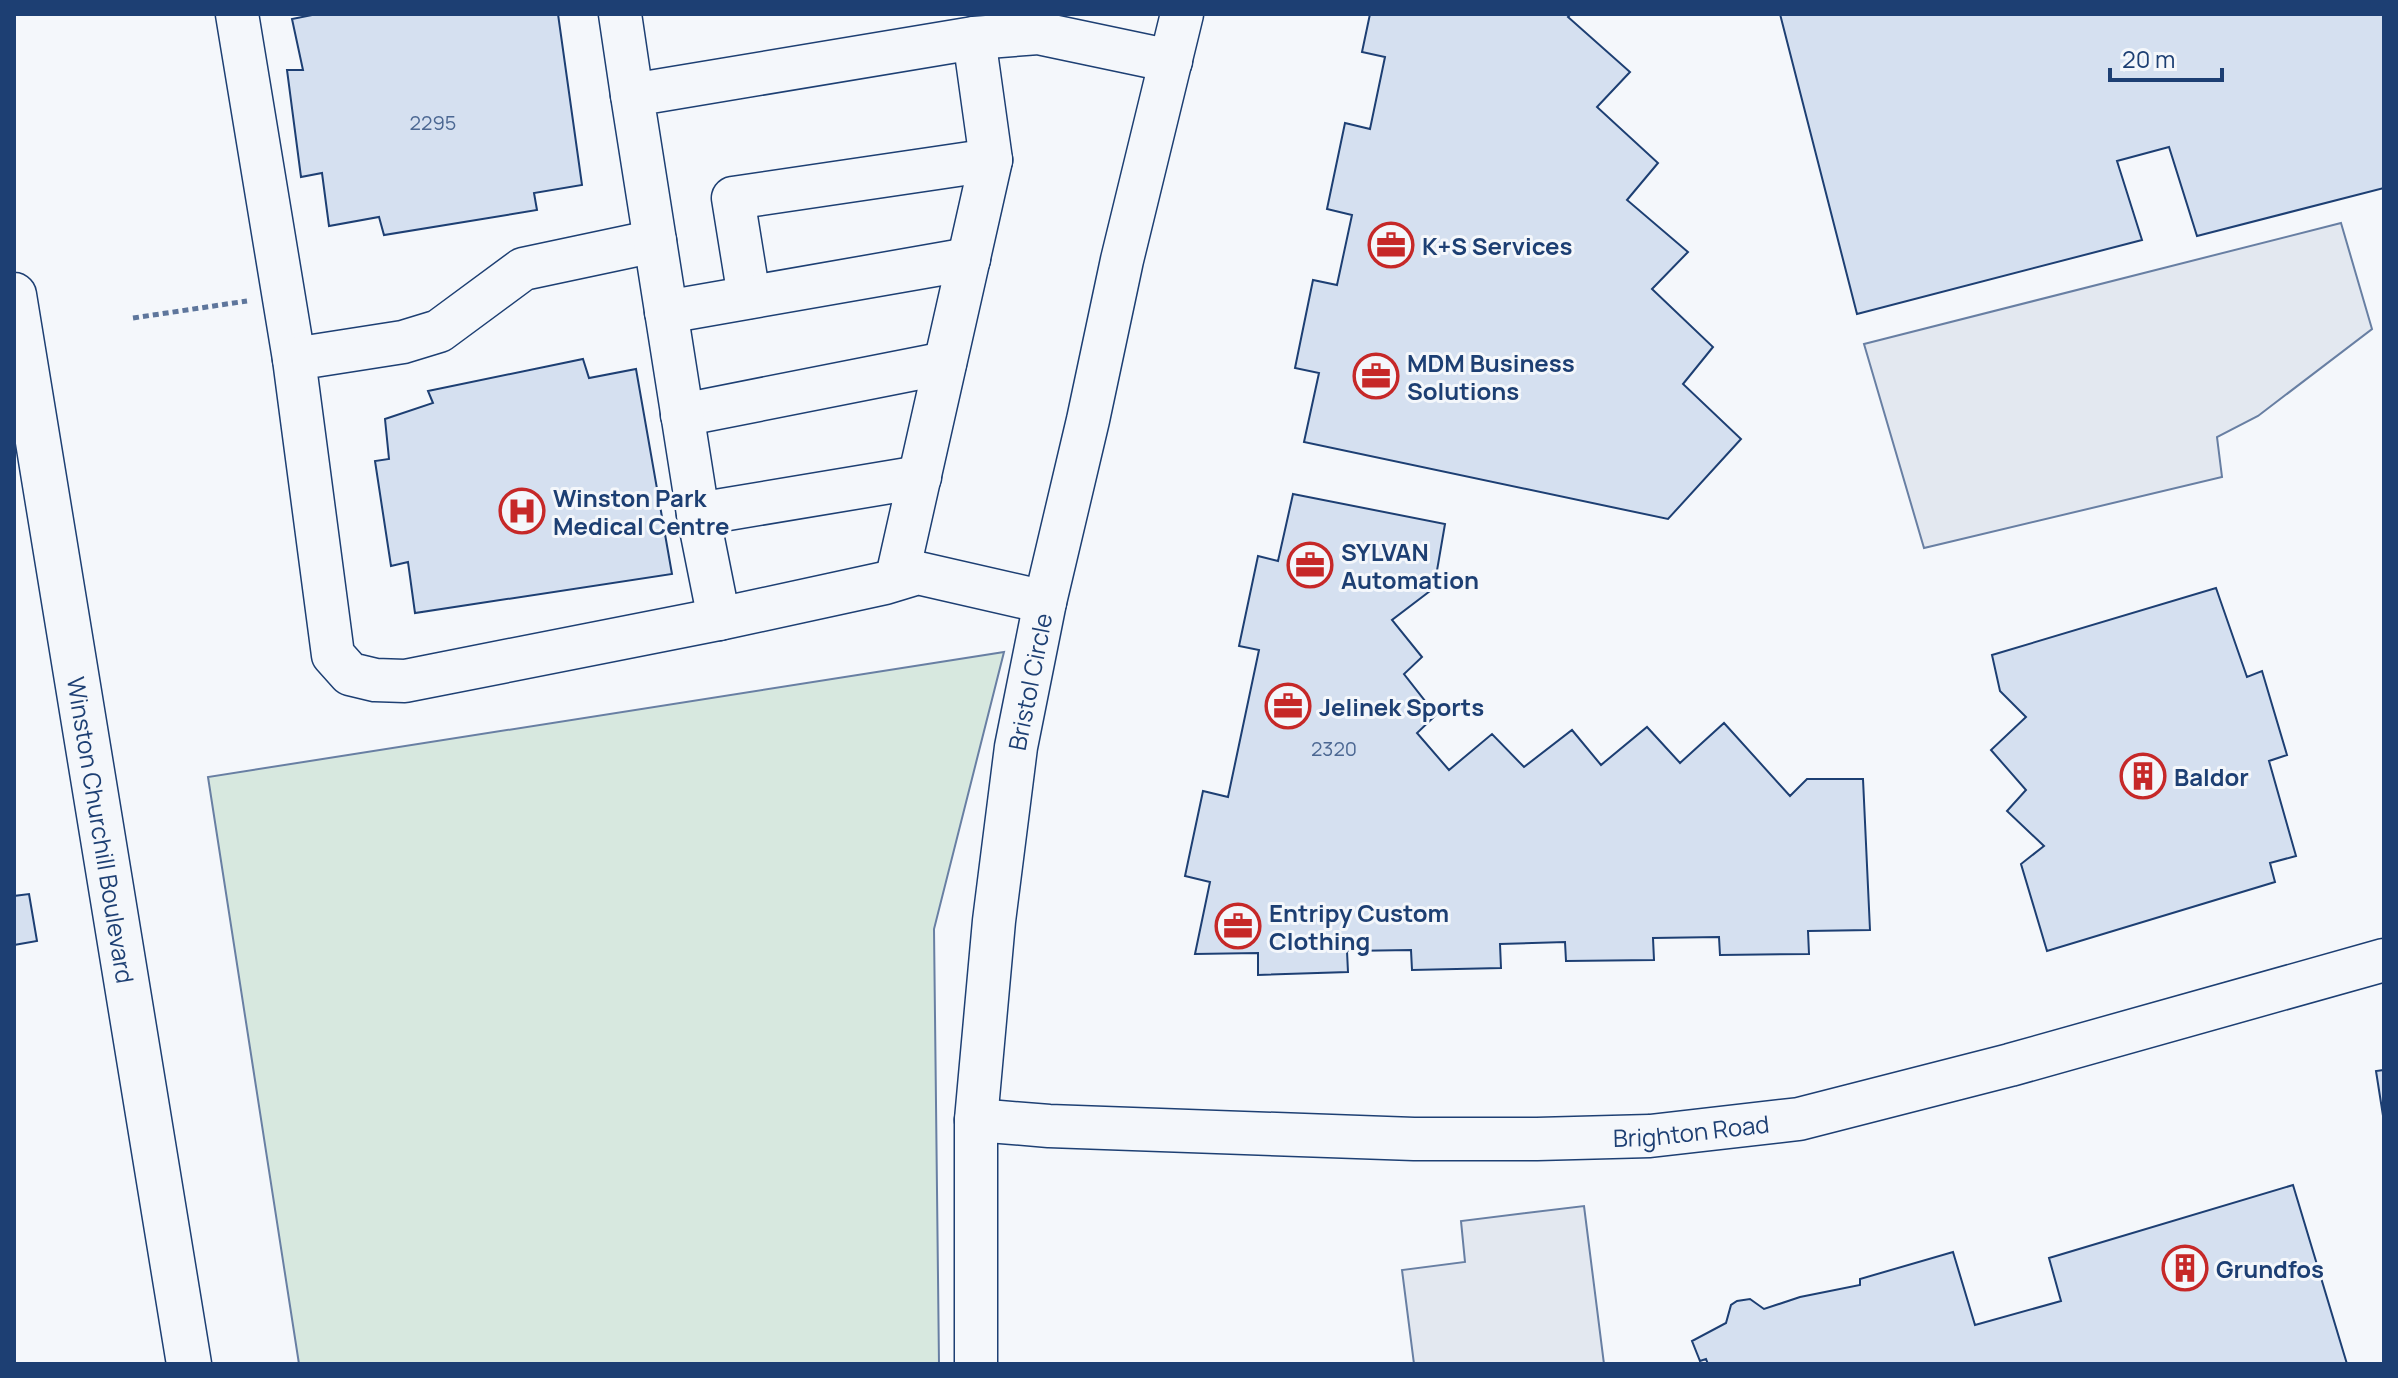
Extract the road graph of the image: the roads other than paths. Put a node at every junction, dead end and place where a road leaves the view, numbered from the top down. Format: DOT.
graph roads {
  1 [pos="237,14"];
  2 [pos="620,14"];
  3 [pos="1182,14"];
  4 [pos="974,38"];
  5 [pos="1171,61"];
  6 [pos="632,95"];
  7 [pos="991,160"];
  8 [pos="655,241"];
  9 [pos="969,259"];
  10 [pos="14,295"];
  11 [pos="749,297"];
  12 [pos="666,312"];
  13 [pos="294,359"];
  14 [pos="945,363"];
  15 [pos="682,415"];
  16 [pos="920,477"];
  17 [pos="698,514"];
  18 [pos="897,577"];
  19 [pos="1045,602"];
  20 [pos="719,619"];
  21 [pos="2384,960"];
  22 [pos="976,1120"];
  23 [pos="189,1364"];
  24 [pos="976,1364"];
  1 -- 13 [label="street"];
  2 -- 6 [label="street"];
  3 -- 5 [label="street, Bristol Circle"];
  4 -- 5 [label="street"];
  4 -- 6 [label="street"];
  4 -- 7 [label="street"];
  5 -- 19 [label="street, Bristol Circle"];
  6 -- 8 [label="street"];
  7 -- 9 [label="street"];
  7 -- 11 [label="street"];
  8 -- 12 [label="street"];
  8 -- 13 [label="street"];
  9 -- 11 [label="street"];
  9 -- 14 [label="street"];
  10 -- 23 [label="main road, Winston Churchill Boulevard"];
  11 -- 12 [label="street"];
  12 -- 15 [label="street"];
  13 -- 20 [label="street"];
  14 -- 15 [label="street"];
  14 -- 16 [label="street"];
  15 -- 17 [label="street"];
  16 -- 17 [label="street"];
  16 -- 18 [label="street"];
  17 -- 20 [label="street"];
  18 -- 19 [label="street"];
  18 -- 20 [label="street"];
  19 -- 22 [label="street, Bristol Circle"];
  21 -- 22 [label="street, Brighton Road"];
  22 -- 24 [label="street, Bristol Circle"];
}
